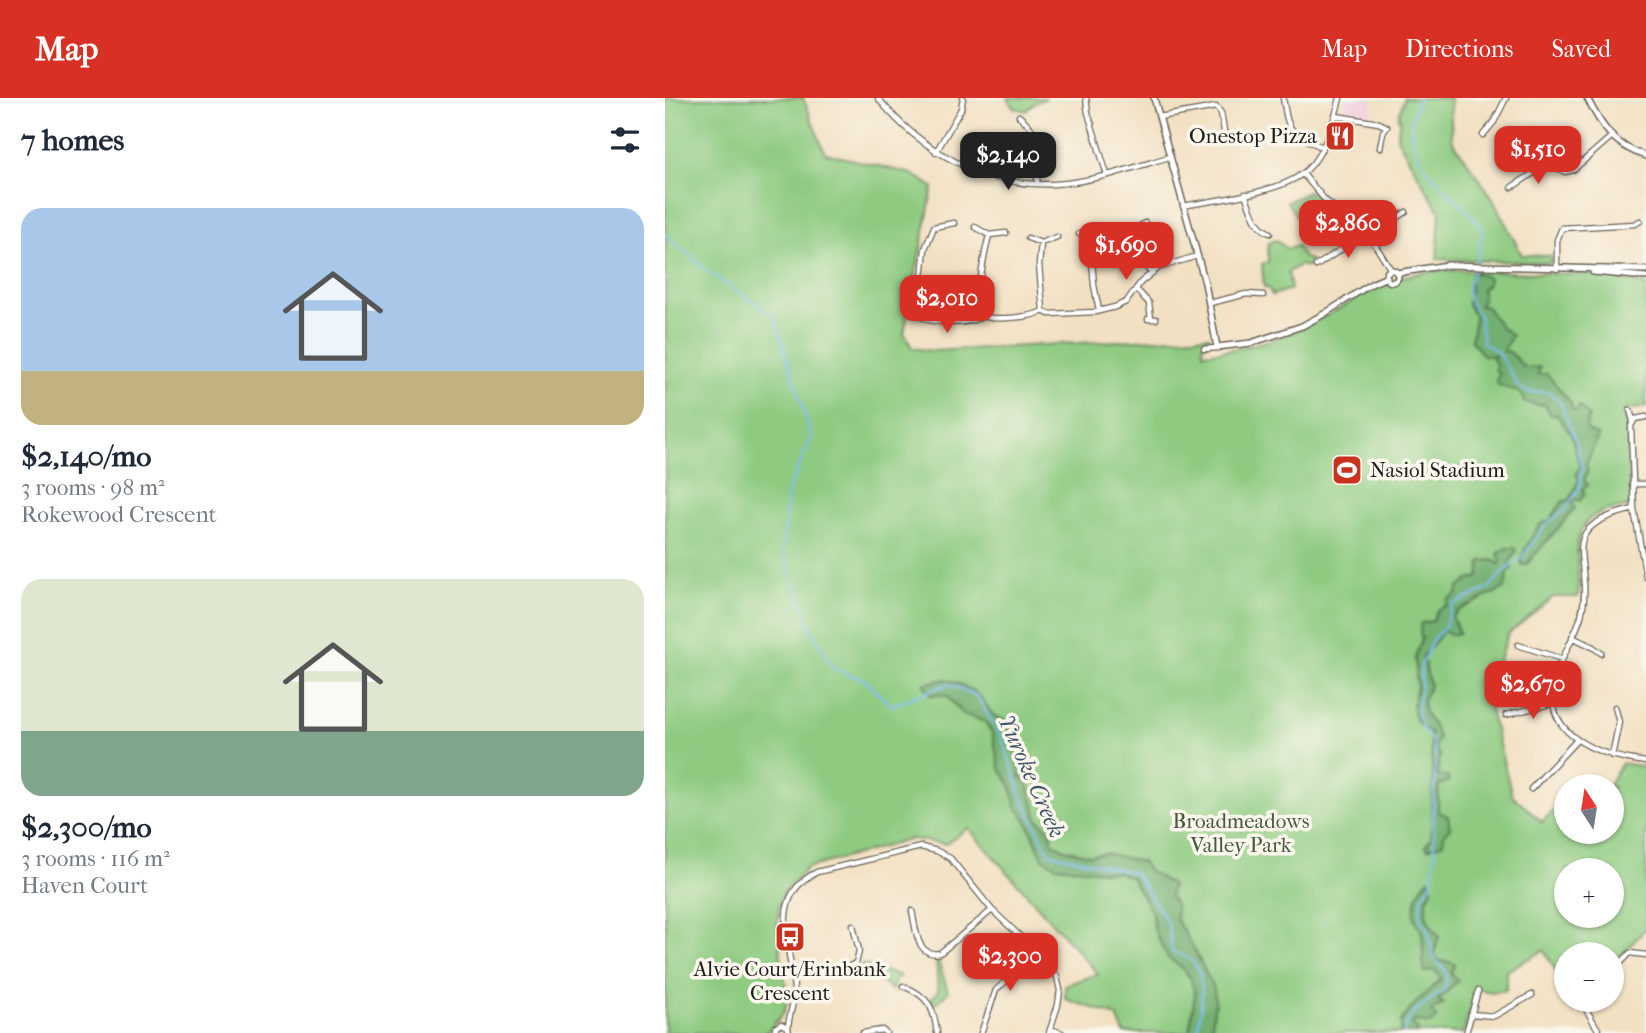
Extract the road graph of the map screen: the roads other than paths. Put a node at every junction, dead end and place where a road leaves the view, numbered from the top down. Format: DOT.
graph roads {
  1 [pos="878,98"];
  2 [pos="963,98"];
  3 [pos="1086,98"];
  4 [pos="1154,98"];
  5 [pos="1283,98"];
  6 [pos="1340,98"];
  7 [pos="1506,98"];
  8 [pos="1587,98"];
  9 [pos="1019,116"];
  10 [pos="1336,116"];
  11 [pos="1159,117"];
  12 [pos="1483,135"];
  13 [pos="1225,137"];
  14 [pos="1611,137"];
  15 [pos="1540,143"];
  16 [pos="1322,147"];
  17 [pos="1380,148"];
  18 [pos="936,152"];
  19 [pos="1646,156"];
  20 [pos="1169,157"];
  21 [pos="1549,163"];
  22 [pos="1303,174"];
  23 [pos="1107,175"];
  24 [pos="1037,184"];
  25 [pos="1513,187"];
  26 [pos="1245,194"];
  27 [pos="1183,206"];
  28 [pos="1406,212"];
  29 [pos="1640,220"];
  30 [pos="954,223"];
  31 [pos="1145,223"];
  32 [pos="975,227"];
  33 [pos="1121,229"];
  34 [pos="1100,232"];
  35 [pos="1133,232"];
  36 [pos="1006,233"];
  37 [pos="1270,233"];
  38 [pos="1079,234"];
  39 [pos="989,235"];
  40 [pos="1368,235"];
  41 [pos="1090,236"];
  42 [pos="1057,237"];
  43 [pos="1028,238"];
  44 [pos="1041,243"];
  45 [pos="1197,256"];
  46 [pos="1316,266"];
  47 [pos="1557,269"];
  48 [pos="1566,269"];
  49 [pos="1644,270"];
  50 [pos="1394,271"];
  51 [pos="1151,273"];
  52 [pos="1387,277"];
  53 [pos="1646,277"];
  54 [pos="1136,289"];
  55 [pos="1263,295"];
  56 [pos="1209,303"];
  57 [pos="1043,311"];
  58 [pos="1099,312"];
  59 [pos="984,316"];
  60 [pos="1152,319"];
  61 [pos="1218,348"];
  62 [pos="1204,349"];
  63 [pos="1630,410"];
  64 [pos="1646,417"];
  65 [pos="1632,423"];
  66 [pos="1632,484"];
  67 [pos="1646,484"];
  68 [pos="1634,509"];
  69 [pos="1645,561"];
  70 [pos="1646,578"];
  71 [pos="1572,637"];
  72 [pos="1518,645"];
  73 [pos="1601,653"];
  74 [pos="1562,659"];
  75 [pos="1554,703"];
  76 [pos="1615,707"];
  77 [pos="1506,715"];
  78 [pos="1576,741"];
  79 [pos="1612,755"];
  80 [pos="1646,762"];
  81 [pos="1531,789"];
  82 [pos="992,910"];
  83 [pos="912,911"];
  84 [pos="853,925"];
  85 [pos="1038,952"];
  86 [pos="1646,954"];
  87 [pos="1624,959"];
  88 [pos="793,976"];
  89 [pos="903,986"];
  90 [pos="1478,991"];
  91 [pos="1532,995"];
  92 [pos="791,1012"];
  93 [pos="1588,1012"];
  94 [pos="1471,1014"];
  95 [pos="781,1024"];
  96 [pos="788,1030"];
  97 [pos="1049,1031"];
  98 [pos="1599,1031"];
  99 [pos="774,1032"];
  100 [pos="1592,1032"];
  101 [pos="795,1033"];
  102 [pos="863,1033"];
  103 [pos="886,1033"];
  104 [pos="937,1033"];
  105 [pos="981,1033"];
  106 [pos="1062,1033"];
  107 [pos="1466,1033"];
  1 -- 18 [label="street"];
  2 -- 18 [label="street"];
  3 -- 23 [label="street"];
  4 -- 11 [label="street"];
  5 -- 16 [label="street"];
  6 -- 10 [label="street"];
  7 -- 12 [label="street"];
  8 -- 14 [label="street"];
  9 -- 24 [label="street"];
  10 -- 16 [label="street"];
  10 -- 17 [label="street"];
  11 -- 13 [label="street"];
  11 -- 20 [label="street"];
  14 -- 19 [label="street"];
  14 -- 21 [label="street"];
  15 -- 21 [label="street"];
  16 -- 22 [label="street"];
  18 -- 24 [label="street"];
  20 -- 23 [label="street"];
  20 -- 27 [label="street"];
  21 -- 25 [label="street"];
  22 -- 26 [label="street"];
  22 -- 40 [label="street"];
  23 -- 24 [label="street"];
  26 -- 27 [label="street"];
  26 -- 37 [label="street"];
  27 -- 45 [label="street"];
  28 -- 40 [label="street"];
  29 -- 47 [label="street"];
  30 -- 59 [label="street"];
  31 -- 35 [label="street"];
  32 -- 39 [label="street"];
  33 -- 35 [label="street"];
  34 -- 41 [label="street"];
  35 -- 51 [label="street"];
  36 -- 39 [label="street"];
  38 -- 41 [label="street"];
  39 -- 59 [label="street"];
  40 -- 46 [label="street"];
  40 -- 50 [label="street"];
  41 -- 58 [label="street"];
  42 -- 44 [label="street"];
  43 -- 44 [label="street"];
  44 -- 57 [label="street"];
  45 -- 51 [label="street"];
  45 -- 56 [label="street"];
  47 -- 48 [label="street"];
  47 -- 50 [label="street"];
  48 -- 49 [label="street"];
  48 -- 53 [label="street"];
  50 -- 52 [label="street"];
  50 -- 52 [label="street"];
  51 -- 54 [label="street"];
  52 -- 61 [label="street"];
  54 -- 58 [label="street"];
  54 -- 60 [label="street"];
  55 -- 56 [label="street"];
  56 -- 61 [label="street"];
  57 -- 58 [label="street"];
  57 -- 59 [label="street"];
  61 -- 62 [label="street"];
  63 -- 65 [label="street"];
  64 -- 65 [label="street"];
  65 -- 66 [label="street"];
  66 -- 67 [label="street"];
  66 -- 68 [label="street"];
  68 -- 69 [label="street"];
  68 -- 71 [label="street"];
  69 -- 70 [label="street"];
  71 -- 73 [label="street"];
  71 -- 74 [label="street"];
  72 -- 74 [label="street"];
  74 -- 75 [label="street"];
  75 -- 77 [label="street"];
  75 -- 78 [label="street"];
  76 -- 79 [label="street"];
  78 -- 79 [label="street"];
  78 -- 81 [label="street"];
  79 -- 80 [label="street"];
  82 -- 83 [label="street"];
  82 -- 85 [label="street"];
  82 -- 88 [label="street"];
  84 -- 88 [label="street"];
  85 -- 97 [label="street"];
  85 -- 105 [label="street"];
  86 -- 87 [label="street"];
  88 -- 92 [label="street"];
  89 -- 104 [label="street"];
  90 -- 94 [label="street"];
  91 -- 94 [label="street"];
  92 -- 95 [label="street"];
  92 -- 96 [label="street"];
  93 -- 98 [label="street"];
  94 -- 107 [label="street"];
  95 -- 96 [label="street"];
  95 -- 99 [label="street"];
  96 -- 101 [label="street"];
  97 -- 106 [label="street"];
  98 -- 100 [label="street"];
  102 -- 103 [label="street"];
}
